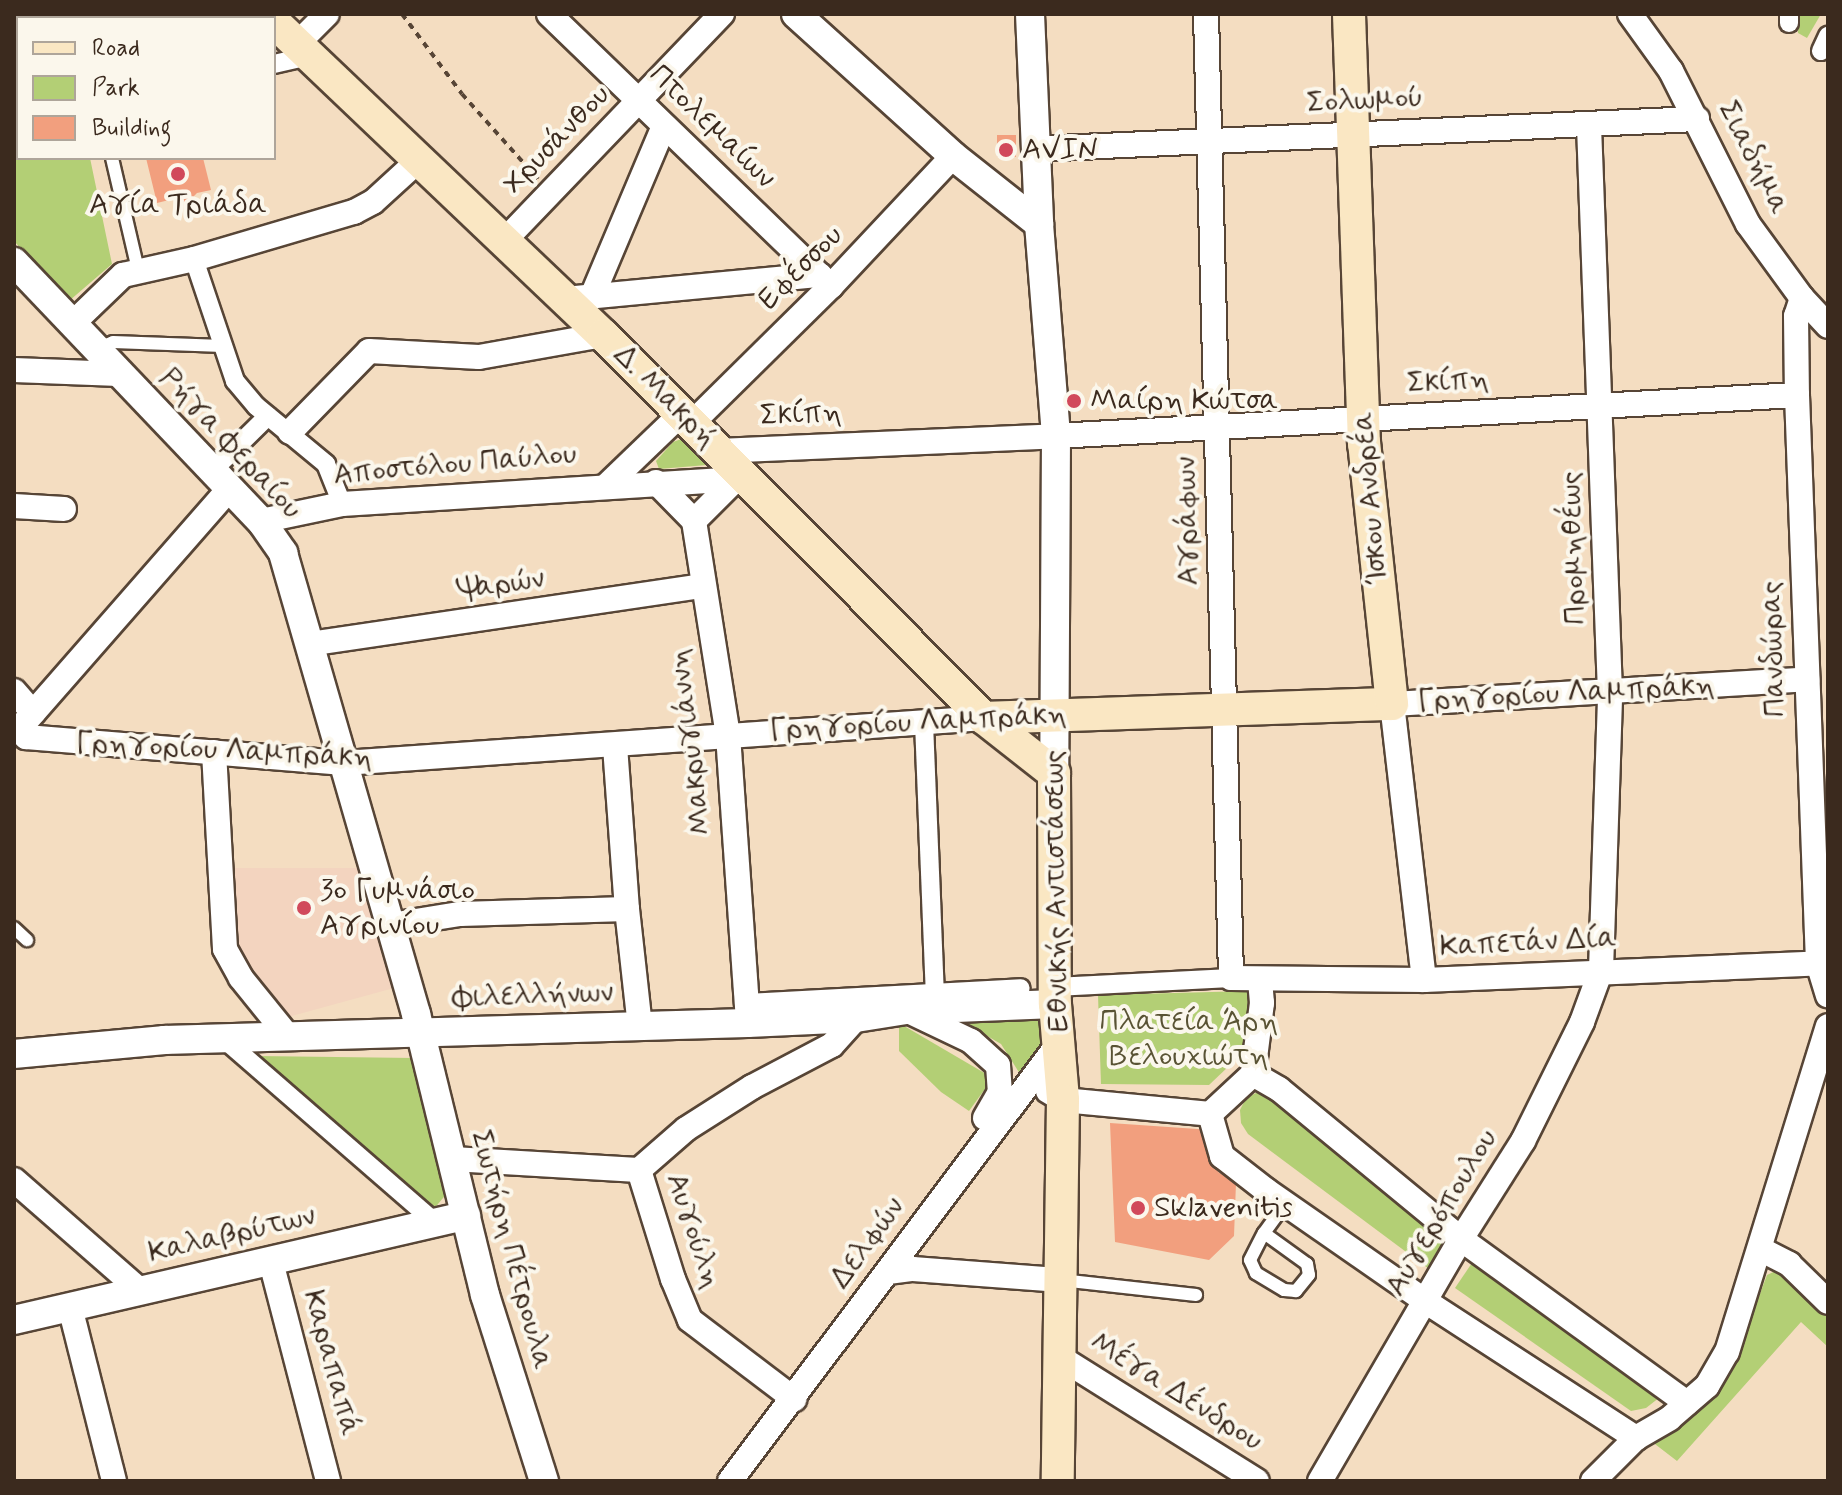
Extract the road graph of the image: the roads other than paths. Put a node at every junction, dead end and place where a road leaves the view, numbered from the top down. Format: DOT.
graph roads {
  1 [pos="327,14"];
  2 [pos="549,14"];
  3 [pos="722,14"];
  4 [pos="796,14"];
  5 [pos="1030,14"];
  6 [pos="1206,14"];
  7 [pos="1349,14"];
  8 [pos="1630,14"];
  9 [pos="276,25"];
  10 [pos="294,55"];
  11 [pos="639,102"];
  12 [pos="1697,119"];
  13 [pos="1589,125"];
  14 [pos="664,126"];
  15 [pos="1353,132"];
  16 [pos="1209,141"];
  17 [pos="1036,149"];
  18 [pos="953,156"];
  19 [pos="112,160"];
  20 [pos="419,160"];
  21 [pos="1039,224"];
  22 [pos="504,241"];
  23 [pos="194,259"];
  24 [pos="14,262"];
  25 [pos="138,270"];
  26 [pos="825,280"];
  27 [pos="579,296"];
  28 [pos="1802,298"];
  29 [pos="72,324"];
  30 [pos="1828,326"];
  31 [pos="603,335"];
  32 [pos="223,346"];
  33 [pos="96,349"];
  34 [pos="14,370"];
  35 [pos="119,374"];
  36 [pos="1797,395"];
  37 [pos="1602,406"];
  38 [pos="268,416"];
  39 [pos="687,418"];
  40 [pos="1363,419"];
  41 [pos="1218,427"];
  42 [pos="290,432"];
  43 [pos="1056,436"];
  44 [pos="719,451"];
  45 [pos="739,476"];
  46 [pos="221,479"];
  47 [pos="656,482"];
  48 [pos="607,485"];
  49 [pos="342,504"];
  50 [pos="14,506"];
  51 [pos="64,509"];
  52 [pos="261,521"];
  53 [pos="694,521"];
  54 [pos="702,586"];
  55 [pos="309,644"];
  56 [pos="1807,679"];
  57 [pos="14,691"];
  58 [pos="1610,693"];
  59 [pos="1392,704"];
  60 [pos="1225,711"];
  61 [pos="33,713"];
  62 [pos="1054,715"];
  63 [pos="984,718"];
  64 [pos="924,723"];
  65 [pos="728,735"];
  66 [pos="615,746"];
  67 [pos="214,752"];
  68 [pos="344,763"];
  69 [pos="1054,773"];
  70 [pos="627,909"];
  71 [pos="391,925"];
  72 [pos="14,928"];
  73 [pos="27,940"];
  74 [pos="1823,963"];
  75 [pos="1601,970"];
  76 [pos="1231,978"];
  77 [pos="1424,980"];
  78 [pos="1260,981"];
  79 [pos="1021,988"];
  80 [pos="935,994"];
  81 [pos="1055,996"];
  82 [pos="1828,996"];
  83 [pos="906,1010"];
  84 [pos="748,1013"];
  85 [pos="856,1018"];
  86 [pos="640,1026"];
  87 [pos="1828,1026"];
  88 [pos="421,1034"];
  89 [pos="287,1035"];
  90 [pos="223,1038"];
  91 [pos="1059,1043"];
  92 [pos="14,1054"];
  93 [pos="1253,1074"];
  94 [pos="1030,1080"];
  95 [pos="1063,1100"];
  96 [pos="1210,1114"];
  97 [pos="452,1159"];
  98 [pos="639,1170"];
  99 [pos="14,1180"];
  100 [pos="1285,1204"];
  101 [pos="929,1213"];
  102 [pos="466,1216"];
  103 [pos="435,1222"];
  104 [pos="1264,1233"];
  105 [pos="1461,1239"];
  106 [pos="1760,1249"];
  107 [pos="271,1262"];
  108 [pos="888,1272"];
  109 [pos="1061,1280"];
  110 [pos="141,1291"];
  111 [pos="1196,1295"];
  112 [pos="1425,1301"];
  113 [pos="1828,1302"];
  114 [pos="70,1307"];
  115 [pos="14,1320"];
  116 [pos="1061,1358"];
  117 [pos="794,1399"];
  118 [pos="1687,1403"];
  119 [pos="1629,1444"];
  120 [pos="114,1481"];
  121 [pos="328,1481"];
  122 [pos="544,1481"];
  123 [pos="730,1481"];
  124 [pos="1058,1481"];
  125 [pos="1257,1481"];
  126 [pos="1320,1481"];
  127 [pos="1593,1481"];
  1 -- 10 [label="street"];
  2 -- 11 [label="street, Πτολεμαίων"];
  3 -- 11 [label="street, Χρυσάνθου"];
  4 -- 18 [label="street"];
  5 -- 17 [label="street, Εθνικής Αντιστάσεως"];
  6 -- 16 [label="street, Αγράφων"];
  7 -- 15 [label="main road, Ίσκου Ανδρέα"];
  8 -- 12 [label="street, Σιαδήμα"];
  9 -- 10 [label="main road, Δ. Μακρή"];
  10 -- 20 [label="main road, Δ. Μακρή"];
  11 -- 14 [label="street, Πτολεμαίων"];
  11 -- 22 [label="street, Χρυσάνθου"];
  12 -- 13 [label="street, Σολωμού"];
  12 -- 28 [label="street, Σιαδήμα"];
  13 -- 15 [label="street, Σολωμού"];
  13 -- 37 [label="street, Προμηθέως"];
  14 -- 26 [label="street, Πτολεμαίων"];
  14 -- 27 [label="street"];
  15 -- 16 [label="street, Σολωμού"];
  15 -- 40 [label="main road, Ίσκου Ανδρέα"];
  16 -- 17 [label="street, Σολωμού"];
  16 -- 41 [label="street, Αγράφων"];
  17 -- 21 [label="street, Εθνικής Αντιστάσεως"];
  18 -- 21 [label="street"];
  18 -- 26 [label="street, Εφέσσου"];
  19 -- 25 [label="lane"];
  20 -- 22 [label="main road, Δ. Μακρή"];
  20 -- 23 [label="street"];
  21 -- 43 [label="street, Εθνικής Αντιστάσεως"];
  22 -- 27 [label="main road, Δ. Μακρή"];
  23 -- 25 [label="street"];
  23 -- 32 [label="street"];
  24 -- 29 [label="street, Ρήγα Φεραίου"];
  25 -- 29 [label="street"];
  26 -- 27 [label="street"];
  26 -- 39 [label="street, Εφέσσου"];
  27 -- 31 [label="main road, Δ. Μακρή"];
  28 -- 30 [label="street, Σιαδήμα"];
  28 -- 36 [label="street, Πανδώρας"];
  29 -- 33 [label="street, Ρήγα Φεραίου"];
  31 -- 39 [label="main road, Δ. Μακρή"];
  31 -- 42 [label="street"];
  32 -- 33 [label="lane"];
  32 -- 38 [label="street"];
  33 -- 35 [label="street, Ρήγα Φεραίου"];
  34 -- 35 [label="street"];
  35 -- 46 [label="street, Ρήγα Φεραίου"];
  36 -- 37 [label="street, Σκίπη"];
  36 -- 56 [label="street, Πανδώρας"];
  37 -- 40 [label="street, Σκίπη"];
  37 -- 58 [label="street, Προμηθέως"];
  38 -- 42 [label="street"];
  38 -- 46 [label="street"];
  39 -- 44 [label="main road, Δ. Μακρή"];
  39 -- 48 [label="street, Εφέσσου"];
  40 -- 41 [label="street, Σκίπη"];
  40 -- 59 [label="main road, Ίσκου Ανδρέα"];
  41 -- 43 [label="street, Σκίπη"];
  41 -- 60 [label="street, Αγράφων"];
  42 -- 49 [label="street"];
  43 -- 44 [label="street, Σκίπη"];
  43 -- 62 [label="street, Εθνικής Αντιστάσεως"];
  44 -- 45 [label="main road, Δ. Μακρή"];
  45 -- 47 [label="street, Αποστόλου Παύλου"];
  45 -- 53 [label="street"];
  45 -- 63 [label="main road, Δ. Μακρή"];
  46 -- 52 [label="street, Ρήγα Φεραίου"];
  46 -- 61 [label="street"];
  47 -- 48 [label="street, Αποστόλου Παύλου"];
  47 -- 53 [label="street"];
  48 -- 49 [label="street, Αποστόλου Παύλου"];
  49 -- 52 [label="street, Αποστόλου Παύλου"];
  50 -- 51 [label="street"];
  52 -- 55 [label="street, Ρήγα Φεραίου"];
  53 -- 54 [label="street, Μακρυγιάννη"];
  54 -- 55 [label="street, Ψαρών"];
  54 -- 65 [label="street, Μακρυγιάννη"];
  55 -- 68 [label="street, Ρήγα Φεραίου"];
  56 -- 58 [label="street, Γρηγορίου Λαμπράκη"];
  56 -- 74 [label="street, Πανδώρας"];
  57 -- 61 [label="street"];
  58 -- 59 [label="street, Γρηγορίου Λαμπράκη"];
  58 -- 75 [label="street, Προμηθέως"];
  59 -- 60 [label="main road, Γρηγορίου Λαμπράκη"];
  59 -- 77 [label="street, Ίσκου Ανδρέα"];
  60 -- 62 [label="main road, Γρηγορίου Λαμπράκη"];
  60 -- 76 [label="street, Αγράφων"];
  61 -- 67 [label="street, Γρηγορίου Λαμπράκη"];
  62 -- 63 [label="main road, Γρηγορίου Λαμπράκη"];
  62 -- 69 [label="street, Εθνικής Αντιστάσεως"];
  63 -- 64 [label="street, Γρηγορίου Λαμπράκη"];
  63 -- 69 [label="main road, Δ. Μακρή"];
  64 -- 65 [label="street, Γρηγορίου Λαμπράκη"];
  64 -- 80 [label="street"];
  65 -- 66 [label="street, Γρηγορίου Λαμπράκη"];
  65 -- 84 [label="street, Μακρυγιάννη"];
  66 -- 68 [label="street, Γρηγορίου Λαμπράκη"];
  66 -- 70 [label="street"];
  67 -- 68 [label="street, Γρηγορίου Λαμπράκη"];
  67 -- 89 [label="street"];
  68 -- 71 [label="street, Ρήγα Φεραίου"];
  69 -- 81 [label="main road, Εθνικής Αντιστάσεως"];
  70 -- 71 [label="street"];
  70 -- 86 [label="street"];
  71 -- 88 [label="street, Ρήγα Φεραίου"];
  72 -- 73 [label="lane"];
  74 -- 75 [label="street, Καπετάν Δία"];
  74 -- 82 [label="street, Πανδώρας"];
  75 -- 77 [label="street, Καπετάν Δία"];
  75 -- 105 [label="street, Αυγερόπουλου"];
  76 -- 78 [label="street, Καπετάν Δία"];
  76 -- 81 [label="street"];
  77 -- 78 [label="street, Καπετάν Δία"];
  78 -- 93 [label="street"];
  79 -- 80 [label="street"];
  80 -- 84 [label="street"];
  81 -- 83 [label="street, Φιλελλήνων"];
  81 -- 91 [label="main road, Εθνικής Αντιστάσεως"];
  83 -- 85 [label="street, Φιλελλήνων"];
  83 -- 101 [label="street"];
  84 -- 85 [label="street, Φιλελλήνων"];
  84 -- 86 [label="street, Φιλελλήνων"];
  85 -- 98 [label="street"];
  86 -- 88 [label="street, Φιλελλήνων"];
  87 -- 106 [label="street"];
  88 -- 89 [label="street, Φιλελλήνων"];
  88 -- 97 [label="street, Σωτήρη Πέτρουλα"];
  89 -- 90 [label="street, Φιλελλήνων"];
  90 -- 92 [label="street, Φιλελλήνων"];
  90 -- 103 [label="street"];
  91 -- 94 [label="street, Δελφών"];
  91 -- 95 [label="main road, Εθνικής Αντιστάσεως"];
  93 -- 96 [label="street"];
  93 -- 105 [label="street"];
  94 -- 95 [label="street"];
  94 -- 101 [label="street, Δελφών"];
  95 -- 96 [label="street"];
  95 -- 109 [label="main road, Εθνικής Αντιστάσεως"];
  96 -- 100 [label="street"];
  97 -- 98 [label="street, Αυγούλη"];
  97 -- 102 [label="street, Σωτήρη Πέτρουλα"];
  98 -- 117 [label="street, Αυγούλη"];
  99 -- 110 [label="street"];
  100 -- 104 [label="lane"];
  100 -- 112 [label="street"];
  101 -- 108 [label="street, Δελφών"];
  102 -- 103 [label="street, Καλαβρύτων"];
  102 -- 122 [label="street, Σωτήρη Πέτρουλα"];
  103 -- 107 [label="street, Καλαβρύτων"];
  104 -- 104 [label="lane"];
  105 -- 112 [label="street, Αυγερόπουλου"];
  105 -- 118 [label="street"];
  106 -- 113 [label="street"];
  106 -- 118 [label="street"];
  107 -- 110 [label="street, Καλαβρύτων"];
  107 -- 121 [label="street, Καραπαπά"];
  108 -- 109 [label="street"];
  108 -- 117 [label="street, Δελφών"];
  109 -- 111 [label="lane"];
  109 -- 116 [label="main road, Εθνικής Αντιστάσεως"];
  110 -- 114 [label="street, Καλαβρύτων"];
  112 -- 119 [label="street"];
  112 -- 126 [label="street, Αυγερόπουλου"];
  114 -- 115 [label="street, Καλαβρύτων"];
  114 -- 120 [label="street"];
  116 -- 124 [label="main road, Εθνικής Αντιστάσεως"];
  116 -- 125 [label="street, Μέγα Δένδρου"];
  117 -- 123 [label="street, Δελφών"];
  118 -- 119 [label="street"];
  119 -- 127 [label="street"];
}
